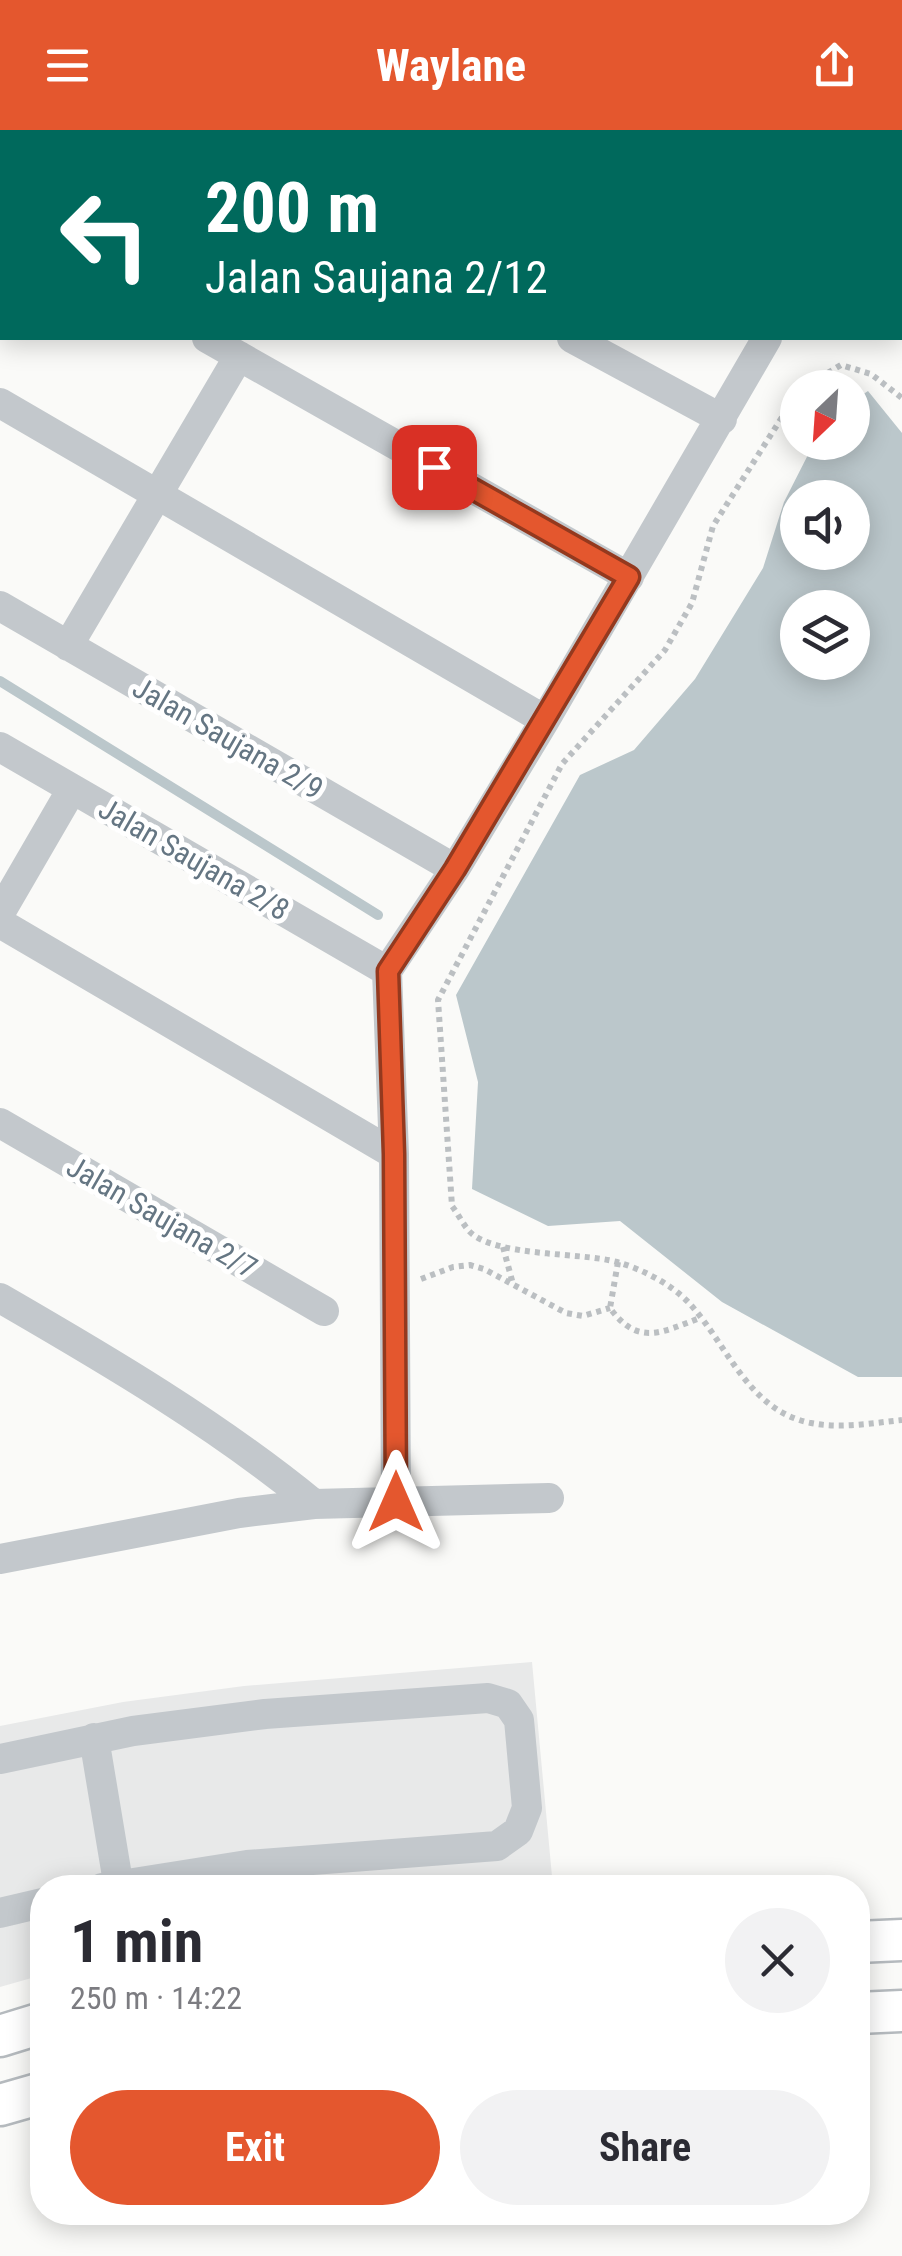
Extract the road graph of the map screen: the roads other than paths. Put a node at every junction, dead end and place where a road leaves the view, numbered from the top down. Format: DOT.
graph roads {
  1 [pos="211,340"];
  2 [pos="576,340"];
  3 [pos="766,340"];
  4 [pos="240,356"];
  5 [pos="0,403"];
  6 [pos="722,419"];
  7 [pos="159,495"];
  8 [pos="629,577"];
  9 [pos="0,606"];
  10 [pos="68,646"];
  11 [pos="545,720"];
  12 [pos="0,746"];
  13 [pos="72,789"];
  14 [pos="455,869"];
  15 [pos="0,914"];
  16 [pos="0,923"];
  17 [pos="388,971"];
  18 [pos="0,1122"];
  19 [pos="394,1154"];
  20 [pos="0,1298"];
  21 [pos="324,1311"];
  22 [pos="549,1498"];
  23 [pos="396,1502"];
  24 [pos="314,1504"];
  25 [pos="0,1560"];
  26 [pos="94,1738"];
  27 [pos="0,1759"];
  28 [pos="111,1875"];
  29 [pos="182,1875"];
  30 [pos="30,1906"];
  31 [pos="0,1914"];
  32 [pos="902,1940"];
  33 [pos="870,1941"];
  34 [pos="902,2011"];
  35 [pos="870,2012"];
  36 [pos="30,2027"];
  37 [pos="0,2036"];
  38 [pos="30,2097"];
  39 [pos="0,2106"];
  1 -- 4 [label="street"];
  2 -- 6 [label="street"];
  3 -- 6 [label="street"];
  4 -- 7 [label="street"];
  4 -- 8 [label="street"];
  5 -- 7 [label="street"];
  6 -- 8 [label="street"];
  7 -- 10 [label="street"];
  7 -- 11 [label="street"];
  8 -- 11 [label="street"];
  9 -- 10 [label="street, Jalan Saujana 2/9"];
  10 -- 14 [label="street, Jalan Saujana 2/9"];
  11 -- 14 [label="street"];
  12 -- 13 [label="street, Jalan Saujana 2/8"];
  13 -- 15 [label="street"];
  13 -- 17 [label="street, Jalan Saujana 2/8"];
  14 -- 17 [label="street"];
  16 -- 19 [label="street"];
  17 -- 19 [label="street"];
  18 -- 21 [label="street, Jalan Saujana 2/7"];
  19 -- 23 [label="street"];
  20 -- 24 [label="street"];
  22 -- 23 [label="street"];
  23 -- 24 [label="street"];
  24 -- 25 [label="street"];
  26 -- 27 [label="street"];
  26 -- 28 [label="street"];
  26 -- 29 [label="street"];
  30 -- 31 [label="street"];
  32 -- 33 [label="main road"];
  34 -- 35 [label="main road"];
  36 -- 37 [label="main road"];
  38 -- 39 [label="main road"];
}
